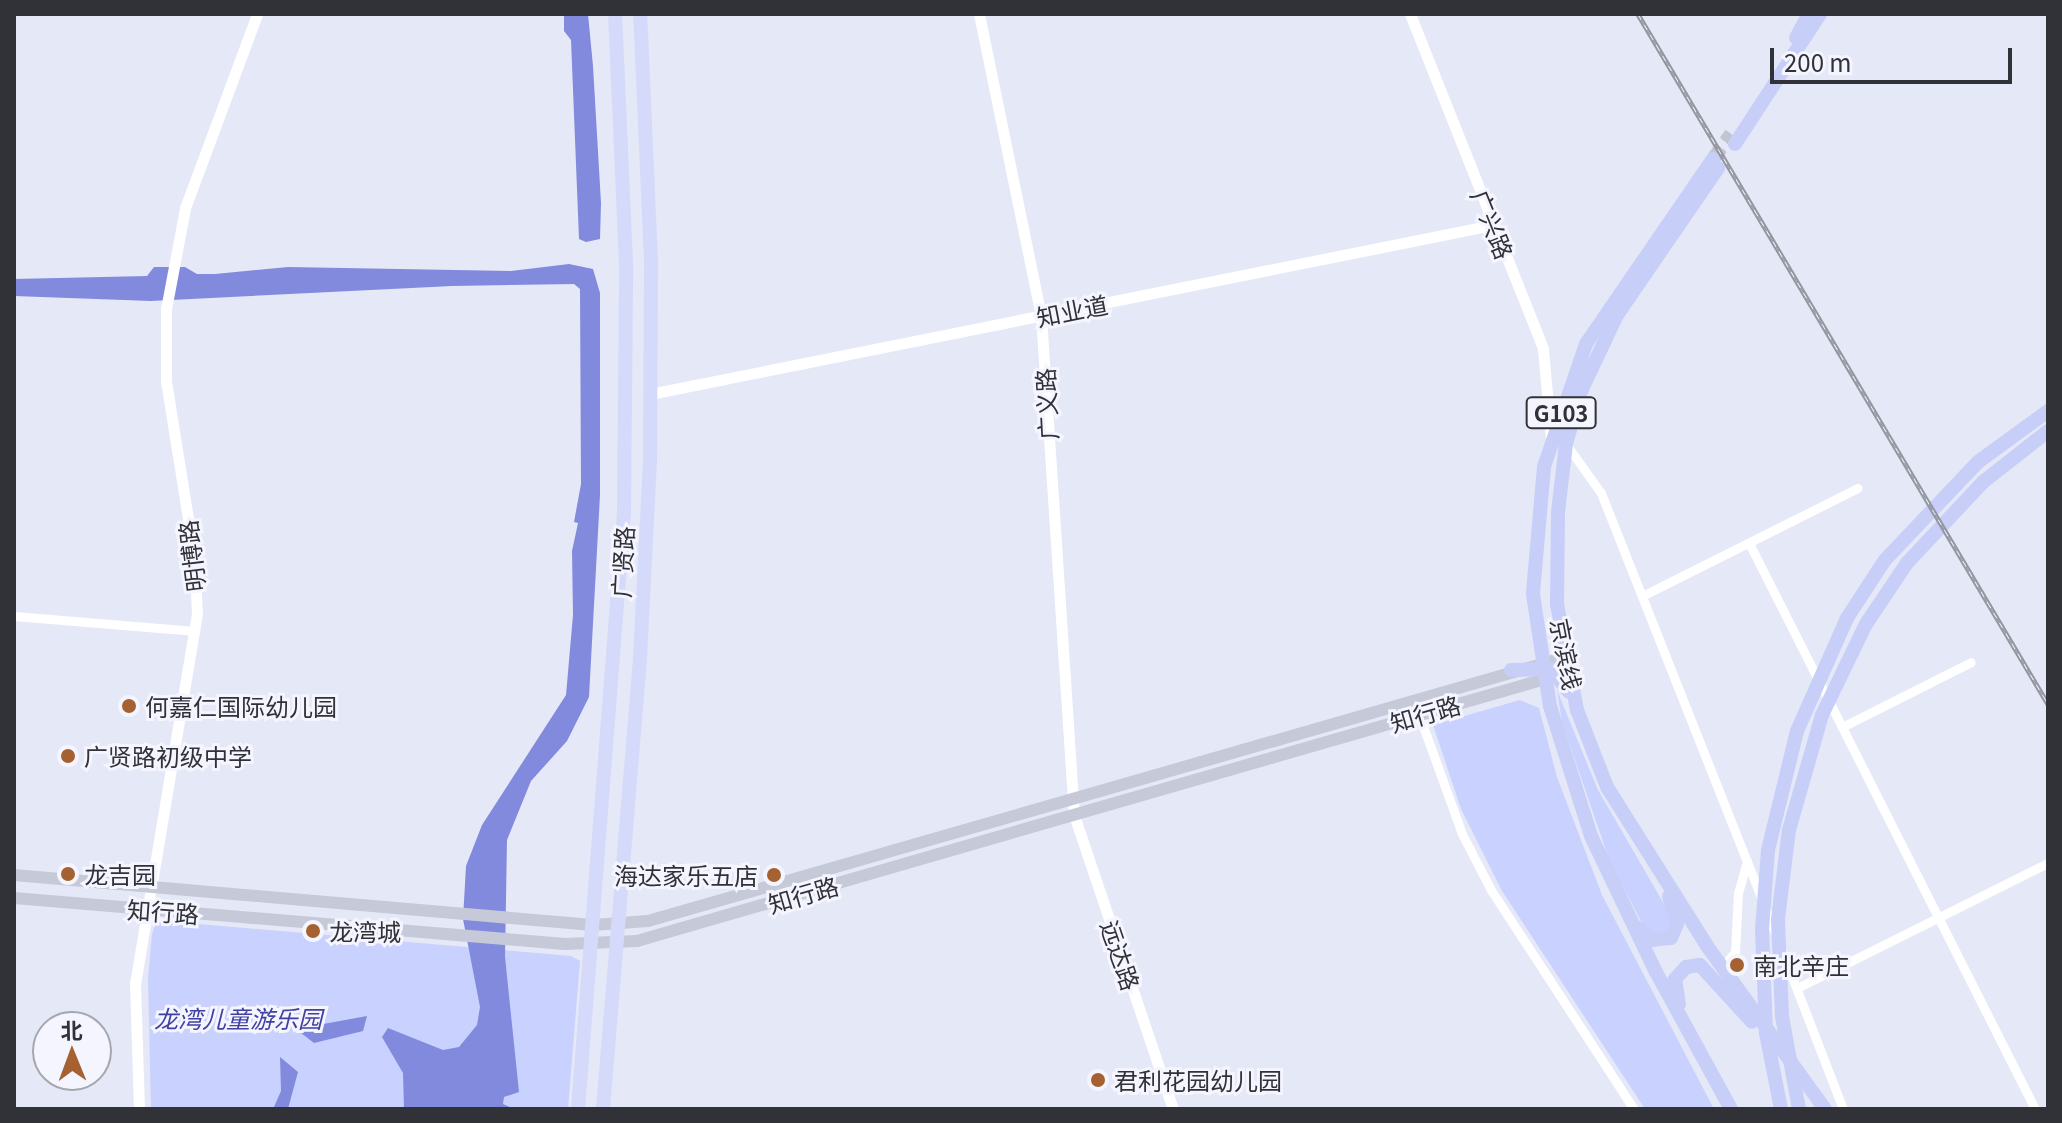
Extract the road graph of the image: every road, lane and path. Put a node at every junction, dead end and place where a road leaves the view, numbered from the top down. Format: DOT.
graph roads {
  1 [pos="257,14"];
  2 [pos="615,14"];
  3 [pos="640,14"];
  4 [pos="979,14"];
  5 [pos="1410,14"];
  6 [pos="1809,14"];
  7 [pos="1820,14"];
  8 [pos="1493,225"];
  9 [pos="1041,316"];
  10 [pos="650,394"];
  11 [pos="2048,411"];
  12 [pos="2048,431"];
  13 [pos="1551,439"];
  14 [pos="1566,444"];
  15 [pos="1858,488"];
  16 [pos="1749,543"];
  17 [pos="1642,596"];
  18 [pos="14,616"];
  19 [pos="195,631"];
  20 [pos="1566,657"];
  21 [pos="1971,662"];
  22 [pos="1511,670"];
  23 [pos="1542,670"];
  24 [pos="1564,674"];
  25 [pos="1514,687"];
  26 [pos="1550,706"];
  27 [pos="1419,715"];
  28 [pos="1842,727"];
  29 [pos="1072,800"];
  30 [pos="1074,815"];
  31 [pos="1747,861"];
  32 [pos="2048,863"];
  33 [pos="1656,866"];
  34 [pos="14,875"];
  35 [pos="1609,877"];
  36 [pos="151,887"];
  37 [pos="14,898"];
  38 [pos="146,910"];
  39 [pos="1938,918"];
  40 [pos="617,924"];
  41 [pos="593,925"];
  42 [pos="592,944"];
  43 [pos="616,944"];
  44 [pos="1707,946"];
  45 [pos="1725,964"];
  46 [pos="1797,988"];
  47 [pos="1752,1022"];
  48 [pos="1701,1057"];
  49 [pos="139,1109"];
  50 [pos="578,1109"];
  51 [pos="603,1109"];
  52 [pos="1173,1109"];
  53 [pos="1634,1109"];
  54 [pos="1731,1109"];
  55 [pos="1781,1109"];
  56 [pos="1799,1109"];
  57 [pos="1809,1109"];
  58 [pos="1825,1109"];
  59 [pos="1843,1109"];
  60 [pos="2035,1109"];
  1 -- 19 [label="street, 明博路"];
  2 -- 41 [label="main road, 广贤路"];
  3 -- 10 [label="main road, 广贤路"];
  4 -- 9 [label="street, 广义路"];
  5 -- 8 [label="street, 广兴路"];
  6 -- 7 [label="highway"];
  8 -- 9 [label="street, 知业道"];
  8 -- 13 [label="street, 广兴路"];
  9 -- 10 [label="street, 知业道"];
  9 -- 29 [label="street, 广义路"];
  10 -- 40 [label="main road, 广贤路"];
  11 -- 55 [label="highway"];
  12 -- 56 [label="highway"];
  13 -- 14 [label="highway"];
  13 -- 14 [label="highway, 京滨线 / G103"];
  13 -- 23 [label="highway, 京滨线 / G103"];
  14 -- 17 [label="street"];
  14 -- 20 [label="highway, 京滨线 / G103"];
  15 -- 16 [label="street"];
  16 -- 17 [label="street"];
  16 -- 28 [label="street"];
  17 -- 31 [label="street"];
  18 -- 19 [label="street"];
  19 -- 36 [label="street, 明博路"];
  20 -- 23 [label="main road, 知行路"];
  20 -- 24 [label="highway, 京滨线 / G103"];
  21 -- 28 [label="street"];
  22 -- 23 [label="highway"];
  22 -- 29 [label="main road, 知行路"];
  23 -- 24 [label="highway"];
  23 -- 25 [label="main road, 知行路"];
  23 -- 26 [label="highway, 京滨线 / G103"];
  24 -- 33 [label="highway, 京滨线"];
  25 -- 26 [label="main road"];
  25 -- 27 [label="main road, 知行路"];
  26 -- 35 [label="highway, 京滨线 / G103"];
  27 -- 30 [label="main road, 知行路"];
  27 -- 53 [label="street"];
  28 -- 39 [label="street"];
  29 -- 30 [label="street, 远达路"];
  29 -- 40 [label="main road, 知行路"];
  30 -- 43 [label="main road, 知行路"];
  30 -- 52 [label="street, 远达路"];
  31 -- 45 [label="street"];
  31 -- 46 [label="street"];
  32 -- 39 [label="street"];
  33 -- 35 [label="highway"];
  33 -- 44 [label="highway, 京滨线"];
  34 -- 36 [label="main road, 知行路"];
  35 -- 48 [label="highway, 京滨线 / G103"];
  36 -- 38 [label="street, 明博路"];
  36 -- 41 [label="main road, 知行路"];
  37 -- 38 [label="main road, 知行路"];
  38 -- 42 [label="main road, 知行路"];
  38 -- 49 [label="street, 明博路"];
  39 -- 46 [label="street"];
  39 -- 60 [label="street"];
  40 -- 41 [label="main road, 知行路"];
  40 -- 43 [label="main road, 广贤路"];
  41 -- 42 [label="main road, 广贤路"];
  42 -- 43 [label="main road, 知行路"];
  42 -- 50 [label="main road, 广贤路"];
  43 -- 51 [label="main road, 广贤路"];
  44 -- 45 [label="highway, 京滨线"];
  44 -- 47 [label="highway"];
  45 -- 58 [label="highway, 京滨线"];
  46 -- 59 [label="street"];
  47 -- 48 [label="highway"];
  47 -- 57 [label="highway"];
  48 -- 54 [label="highway, 京滨线 / G103"];
}
